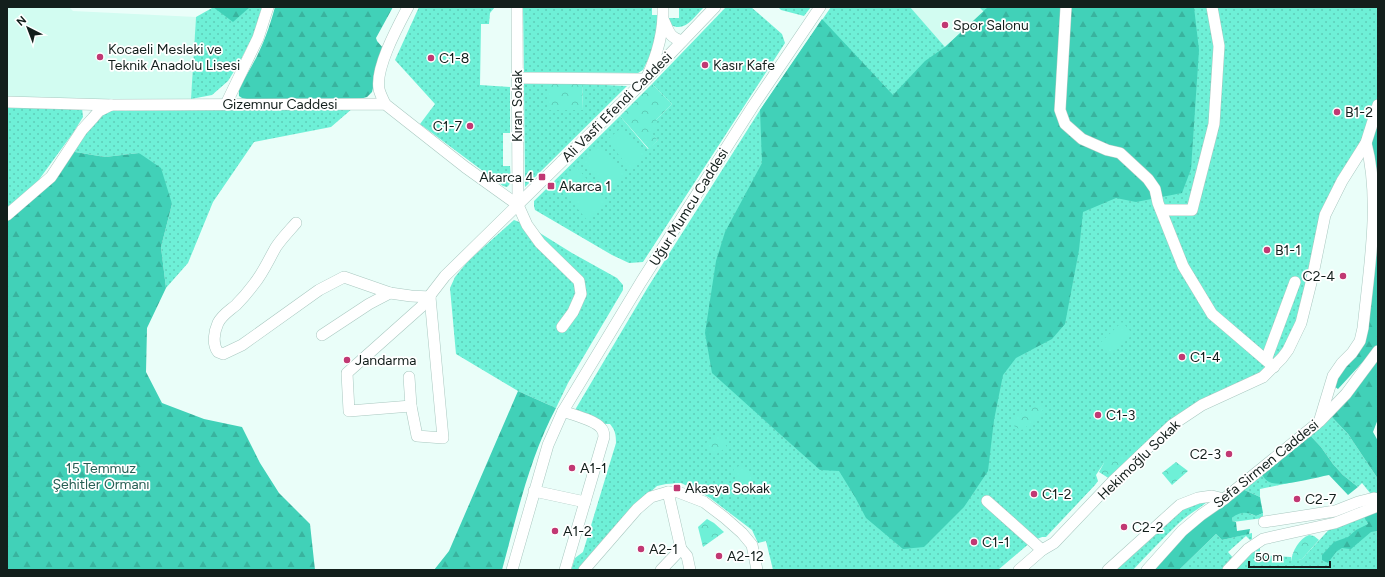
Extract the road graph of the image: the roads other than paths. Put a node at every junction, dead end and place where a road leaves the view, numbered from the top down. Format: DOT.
graph roads {
  1 [pos="268,7"];
  2 [pos="408,7"];
  3 [pos="517,7"];
  4 [pos="663,7"];
  5 [pos="715,7"];
  6 [pos="820,7"];
  7 [pos="1066,7"];
  8 [pos="1212,7"];
  9 [pos="664,18"];
  10 [pos="682,41"];
  11 [pos="517,78"];
  12 [pos="646,79"];
  13 [pos="7,102"];
  14 [pos="24,102"];
  15 [pos="226,104"];
  16 [pos="385,104"];
  17 [pos="112,105"];
  18 [pos="1378,105"];
  19 [pos="7,108"];
  20 [pos="1366,143"];
  21 [pos="518,205"];
  22 [pos="1161,210"];
  23 [pos="7,215"];
  24 [pos="296,223"];
  25 [pos="1295,282"];
  26 [pos="390,293"];
  27 [pos="430,297"];
  28 [pos="562,327"];
  29 [pos="322,335"];
  30 [pos="1378,351"];
  31 [pos="1270,363"];
  32 [pos="409,377"];
  33 [pos="411,406"];
  34 [pos="563,411"];
  35 [pos="1320,421"];
  36 [pos="534,491"];
  37 [pos="668,492"];
  38 [pos="1224,499"];
  39 [pos="1378,499"];
  40 [pos="987,501"];
  41 [pos="585,502"];
  42 [pos="1378,506"];
  43 [pos="1264,522"];
  44 [pos="681,549"];
  45 [pos="1042,550"];
  46 [pos="512,570"];
  47 [pos="565,570"];
  48 [pos="584,570"];
  49 [pos="661,570"];
  50 [pos="690,570"];
  51 [pos="757,570"];
  52 [pos="1019,570"];
  53 [pos="1108,570"];
  54 [pos="1147,570"];
  55 [pos="1228,570"];
  1 -- 15 [label="street"];
  2 -- 16 [label="street"];
  3 -- 11 [label="street, Kıran Sokak"];
  4 -- 9 [label="street"];
  5 -- 10 [label="street, Ali Vasfi Efendi Caddesi"];
  6 -- 34 [label="street, Uğur Mumcu Caddesi"];
  7 -- 22 [label="street"];
  8 -- 22 [label="street"];
  9 -- 10 [label="street"];
  9 -- 12 [label="street"];
  10 -- 12 [label="street, Ali Vasfi Efendi Caddesi"];
  11 -- 12 [label="street"];
  11 -- 21 [label="street, Kıran Sokak"];
  12 -- 21 [label="street, Ali Vasfi Efendi Caddesi"];
  13 -- 14 [label="street, Gizemnur Caddesi"];
  14 -- 17 [label="street, Gizemnur Caddesi"];
  14 -- 19 [label="street"];
  15 -- 16 [label="street, Gizemnur Caddesi"];
  15 -- 17 [label="street, Gizemnur Caddesi"];
  16 -- 21 [label="street"];
  17 -- 23 [label="street"];
  18 -- 20 [label="street, Hekimoğlu Sokak"];
  20 -- 31 [label="street, Hekimoğlu Sokak"];
  20 -- 35 [label="street"];
  21 -- 27 [label="street, Ali Vasfi Efendi Caddesi"];
  21 -- 28 [label="street"];
  22 -- 31 [label="street"];
  24 -- 26 [label="street"];
  25 -- 31 [label="street"];
  26 -- 27 [label="street"];
  26 -- 29 [label="street"];
  27 -- 33 [label="street"];
  27 -- 33 [label="street, Ali Vasfi Efendi Caddesi"];
  30 -- 35 [label="street, Sefa Sirmen Caddesi"];
  31 -- 45 [label="street, Hekimoğlu Sokak"];
  32 -- 33 [label="street"];
  34 -- 36 [label="street, Uğur Mumcu Caddesi"];
  34 -- 41 [label="street"];
  35 -- 38 [label="street, Sefa Sirmen Caddesi"];
  36 -- 41 [label="street"];
  36 -- 46 [label="street, Uğur Mumcu Caddesi"];
  37 -- 44 [label="street"];
  37 -- 48 [label="street"];
  37 -- 51 [label="street"];
  38 -- 53 [label="street"];
  38 -- 54 [label="street, Sefa Sirmen Caddesi"];
  39 -- 43 [label="street"];
  40 -- 45 [label="street"];
  41 -- 47 [label="street"];
  42 -- 55 [label="street"];
  44 -- 49 [label="street"];
  44 -- 50 [label="street"];
  45 -- 52 [label="street, Hekimoğlu Sokak"];
}
